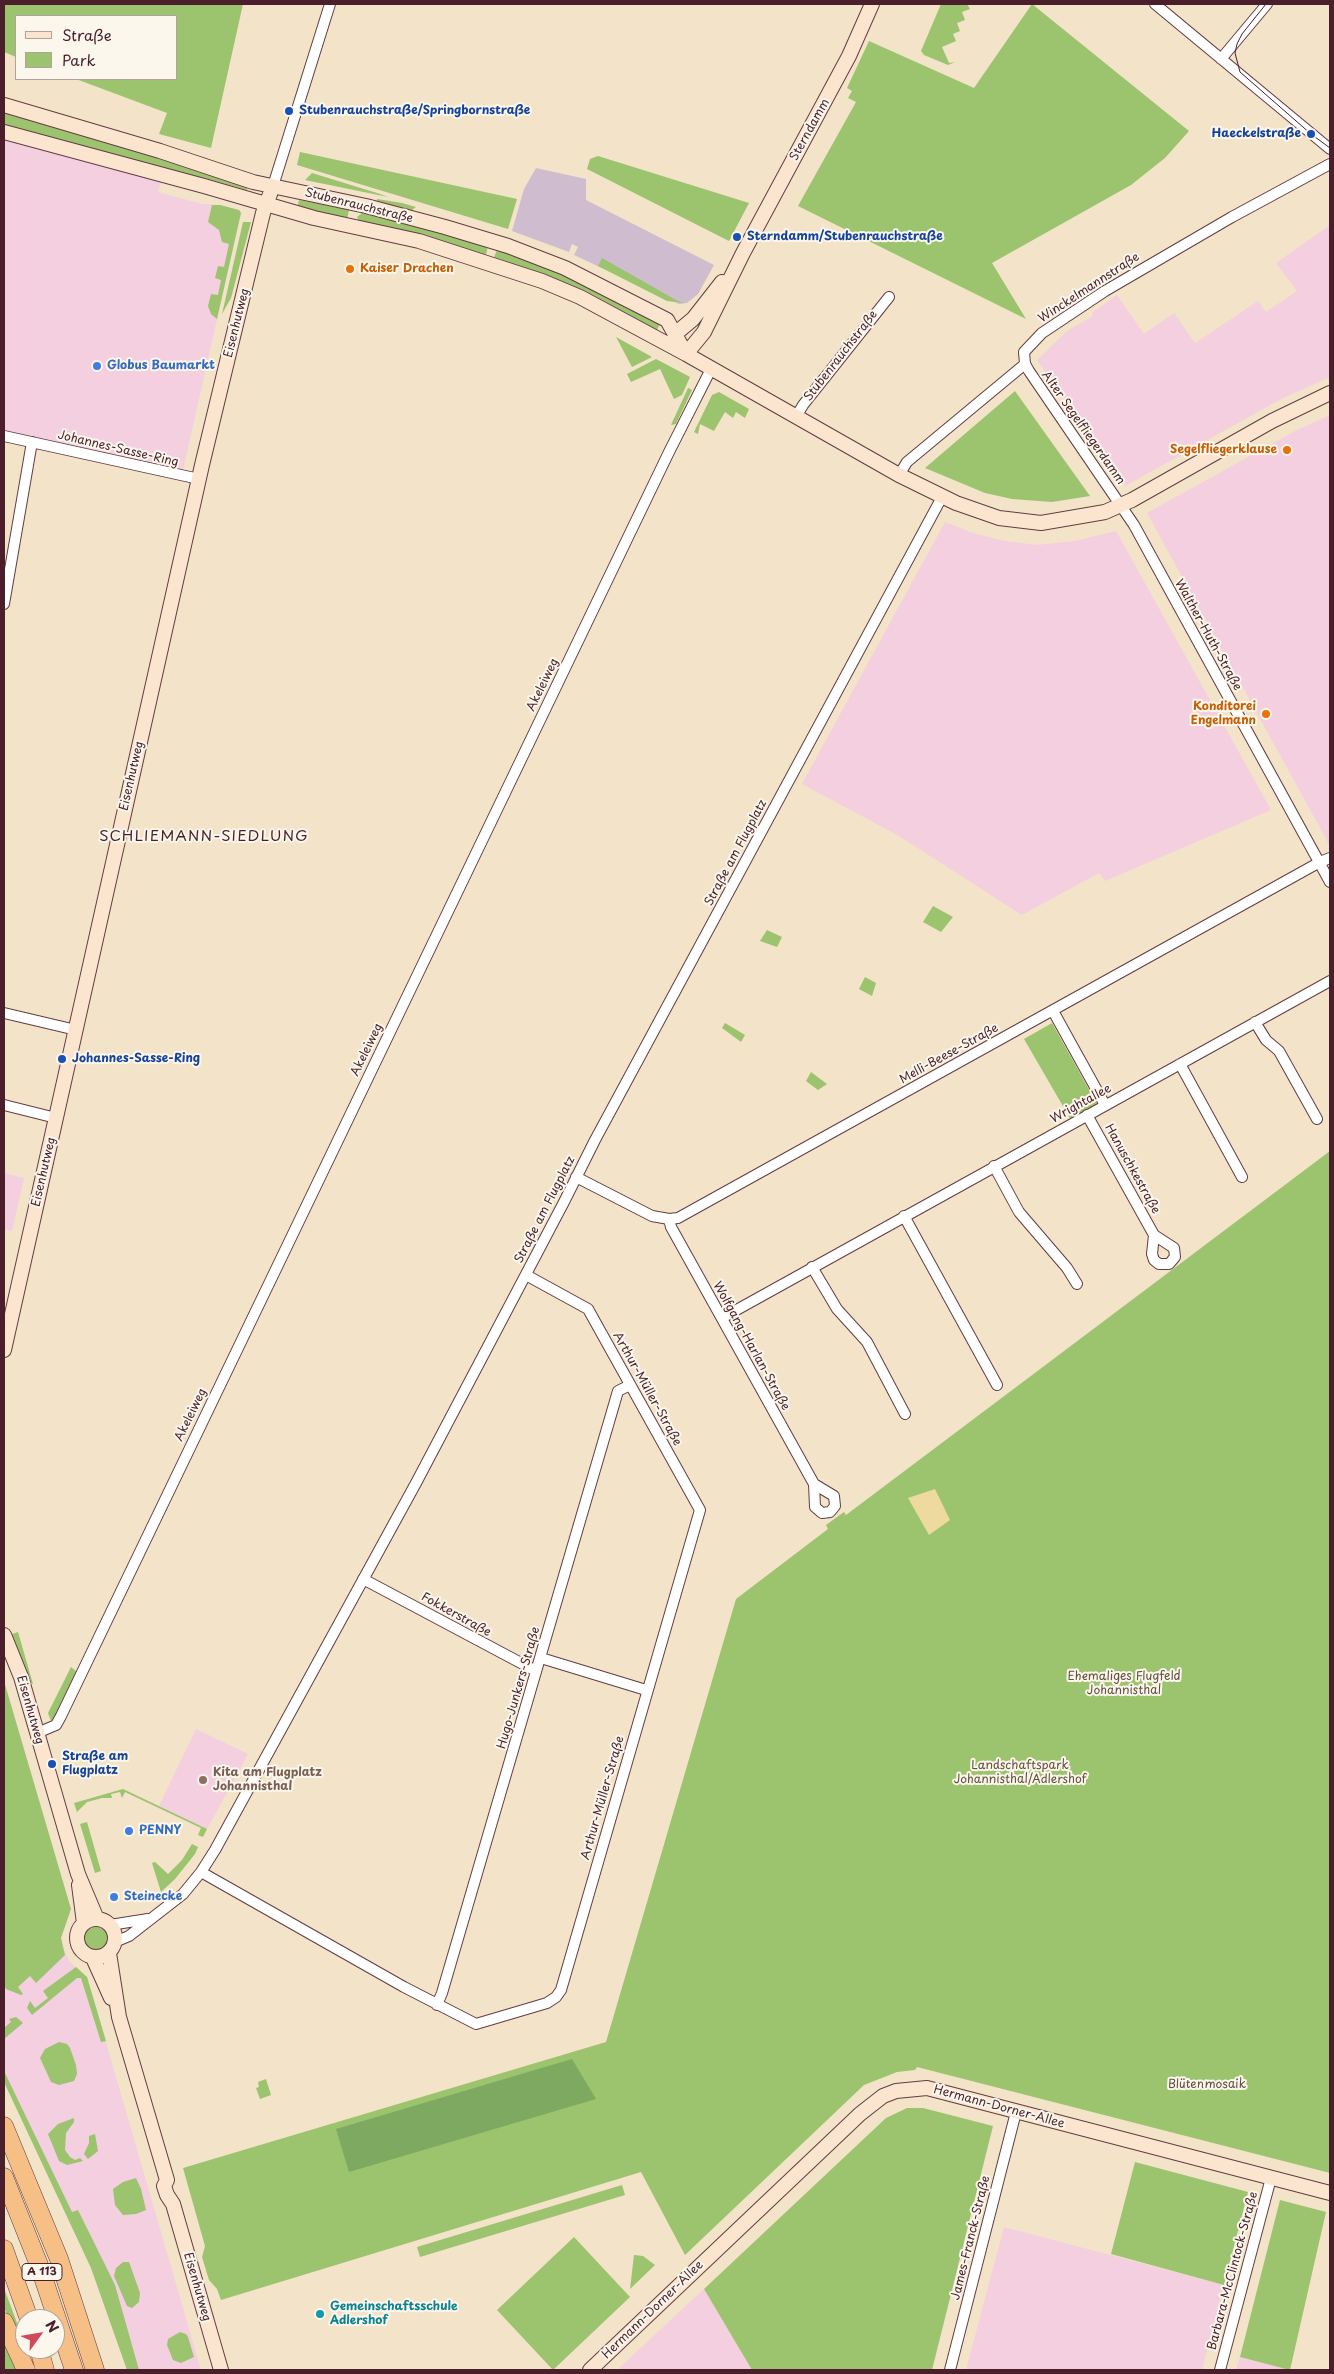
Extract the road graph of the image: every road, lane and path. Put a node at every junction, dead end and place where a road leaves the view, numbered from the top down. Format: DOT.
graph roads {
  1 [pos="330,4"];
  2 [pos="872,4"];
  3 [pos="1155,4"];
  4 [pos="1267,4"];
  5 [pos="1221,59"];
  6 [pos="4,105"];
  7 [pos="4,132"];
  8 [pos="1330,149"];
  9 [pos="1330,164"];
  10 [pos="273,186"];
  11 [pos="267,204"];
  12 [pos="743,253"];
  13 [pos="889,297"];
  14 [pos="675,334"];
  15 [pos="686,354"];
  16 [pos="1025,364"];
  17 [pos="711,369"];
  18 [pos="1330,393"];
  19 [pos="796,417"];
  20 [pos="4,436"];
  21 [pos="32,442"];
  22 [pos="899,475"];
  23 [pos="199,479"];
  24 [pos="942,497"];
  25 [pos="1122,505"];
  26 [pos="4,604"];
  27 [pos="1325,860"];
  28 [pos="1330,882"];
  29 [pos="1330,981"];
  30 [pos="1053,1011"];
  31 [pos="4,1013"];
  32 [pos="1255,1022"];
  33 [pos="76,1030"];
  34 [pos="1180,1064"];
  35 [pos="4,1105"];
  36 [pos="1105,1105"];
  37 [pos="1087,1115"];
  38 [pos="56,1118"];
  39 [pos="1317,1119"];
  40 [pos="994,1166"];
  41 [pos="1242,1177"];
  42 [pos="576,1178"];
  43 [pos="904,1216"];
  44 [pos="669,1219"];
  45 [pos="1154,1235"];
  46 [pos="812,1267"];
  47 [pos="526,1276"];
  48 [pos="1077,1284"];
  49 [pos="722,1318"];
  50 [pos="4,1350"];
  51 [pos="630,1385"];
  52 [pos="997,1385"];
  53 [pos="905,1414"];
  54 [pos="814,1484"];
  55 [pos="363,1578"];
  56 [pos="4,1634"];
  57 [pos="541,1658"];
  58 [pos="536,1671"];
  59 [pos="646,1690"];
  60 [pos="37,1733"];
  61 [pos="201,1872"];
  62 [pos="149,1919"];
  63 [pos="97,1923"];
  64 [pos="112,1947"];
  65 [pos="94,1958"];
  66 [pos="436,2004"];
  67 [pos="119,2017"];
  68 [pos="1016,2112"];
  69 [pos="4,2126"];
  70 [pos="4,2177"];
  71 [pos="1270,2178"];
  72 [pos="1330,2193"];
  73 [pos="4,2250"];
  74 [pos="25,2309"];
  75 [pos="4,2322"];
  76 [pos="26,2370"];
  77 [pos="74,2370"];
  78 [pos="95,2370"];
  79 [pos="221,2370"];
  80 [pos="590,2370"];
  81 [pos="950,2370"];
  82 [pos="1220,2370"];
  1 -- 10 [label="street"];
  2 -- 12 [label="street, Sterndamm"];
  3 -- 5 [label="street"];
  4 -- 5 [label="street"];
  5 -- 8 [label="street"];
  6 -- 10 [label="street, Stubenrauchstraße"];
  7 -- 11 [label="street, Stubenrauchstraße"];
  9 -- 16 [label="street, Winckelmannstraße"];
  10 -- 11 [label="street, Eisenhutweg"];
  10 -- 14 [label="street, Stubenrauchstraße"];
  11 -- 15 [label="street, Stubenrauchstraße"];
  11 -- 23 [label="street, Eisenhutweg"];
  12 -- 14 [label="street, Sterndamm"];
  12 -- 15 [label="street, Sterndamm"];
  13 -- 19 [label="street, Stubenrauchstraße"];
  14 -- 15 [label="street, Stubenrauchstraße"];
  15 -- 17 [label="street, Stubenrauchstraße"];
  16 -- 22 [label="street"];
  16 -- 25 [label="street, Alter Segelfliegerdamm"];
  17 -- 19 [label="street, Stubenrauchstraße"];
  17 -- 60 [label="street, Akeleiweg"];
  18 -- 25 [label="street, Stubenrauchstraße"];
  19 -- 22 [label="street, Stubenrauchstraße"];
  20 -- 21 [label="street, Johannes-Sasse-Ring"];
  21 -- 23 [label="street, Johannes-Sasse-Ring"];
  21 -- 26 [label="street"];
  22 -- 24 [label="street, Stubenrauchstraße"];
  23 -- 33 [label="street, Eisenhutweg"];
  24 -- 25 [label="street, Stubenrauchstraße"];
  24 -- 42 [label="street, Straße am Flugplatz"];
  25 -- 27 [label="street, Walther-Huth-Straße"];
  27 -- 28 [label="street, Walther-Huth-Straße"];
  27 -- 30 [label="street, Melli-Beese-Straße"];
  29 -- 32 [label="street, Wrightallee"];
  30 -- 36 [label="street, Hanuschkestraße"];
  30 -- 44 [label="street, Melli-Beese-Straße"];
  31 -- 33 [label="street"];
  32 -- 34 [label="street, Wrightallee"];
  32 -- 39 [label="street"];
  33 -- 38 [label="street, Eisenhutweg"];
  34 -- 36 [label="street, Wrightallee"];
  34 -- 41 [label="street"];
  35 -- 38 [label="street"];
  36 -- 37 [label="street, Wrightallee"];
  37 -- 40 [label="street, Wrightallee"];
  37 -- 45 [label="street, Hanuschkestraße"];
  38 -- 50 [label="street, Eisenhutweg"];
  40 -- 43 [label="street, Wrightallee"];
  40 -- 48 [label="street"];
  42 -- 44 [label="street"];
  42 -- 47 [label="street, Straße am Flugplatz"];
  43 -- 46 [label="street, Wrightallee"];
  43 -- 52 [label="street"];
  44 -- 49 [label="street, Wolfgang-Harlan-Straße"];
  46 -- 49 [label="street, Wrightallee"];
  46 -- 53 [label="street"];
  47 -- 51 [label="street, Arthur-Müller-Straße"];
  47 -- 55 [label="street, Straße am Flugplatz"];
  49 -- 54 [label="street, Wolfgang-Harlan-Straße"];
  51 -- 57 [label="street, Hugo-Junkers-Straße"];
  51 -- 59 [label="street, Arthur-Müller-Straße"];
  55 -- 58 [label="street, Fokkerstraße"];
  55 -- 61 [label="street, Straße am Flugplatz"];
  56 -- 60 [label="street, Eisenhutweg"];
  57 -- 58 [label="street, Hugo-Junkers-Straße"];
  57 -- 59 [label="street"];
  58 -- 66 [label="street, Hugo-Junkers-Straße"];
  59 -- 66 [label="street, Arthur-Müller-Straße"];
  60 -- 63 [label="street, Eisenhutweg"];
  61 -- 62 [label="street, Straße am Flugplatz"];
  61 -- 66 [label="street, Arthur-Müller-Straße"];
  62 -- 63 [label="street, Straße am Flugplatz"];
  62 -- 64 [label="street, Straße am Flugplatz"];
  63 -- 64 [label="street, Eisenhutweg"];
  63 -- 65 [label="street, Eisenhutweg"];
  64 -- 65 [label="street"];
  64 -- 67 [label="street, Eisenhutweg"];
  65 -- 67 [label="street, Eisenhutweg"];
  67 -- 79 [label="street, Eisenhutweg"];
  68 -- 71 [label="street, Hermann-Dorner-Allee"];
  68 -- 80 [label="street, Hermann-Dorner-Allee"];
  68 -- 81 [label="street, James-Franck-Straße"];
  69 -- 78 [label="highway"];
  70 -- 77 [label="highway, A 113"];
  71 -- 72 [label="street, Hermann-Dorner-Allee"];
  71 -- 82 [label="street, Barbara-McClintock-Straße"];
  73 -- 74 [label="highway, A 113"];
  75 -- 76 [label="highway"];
}
